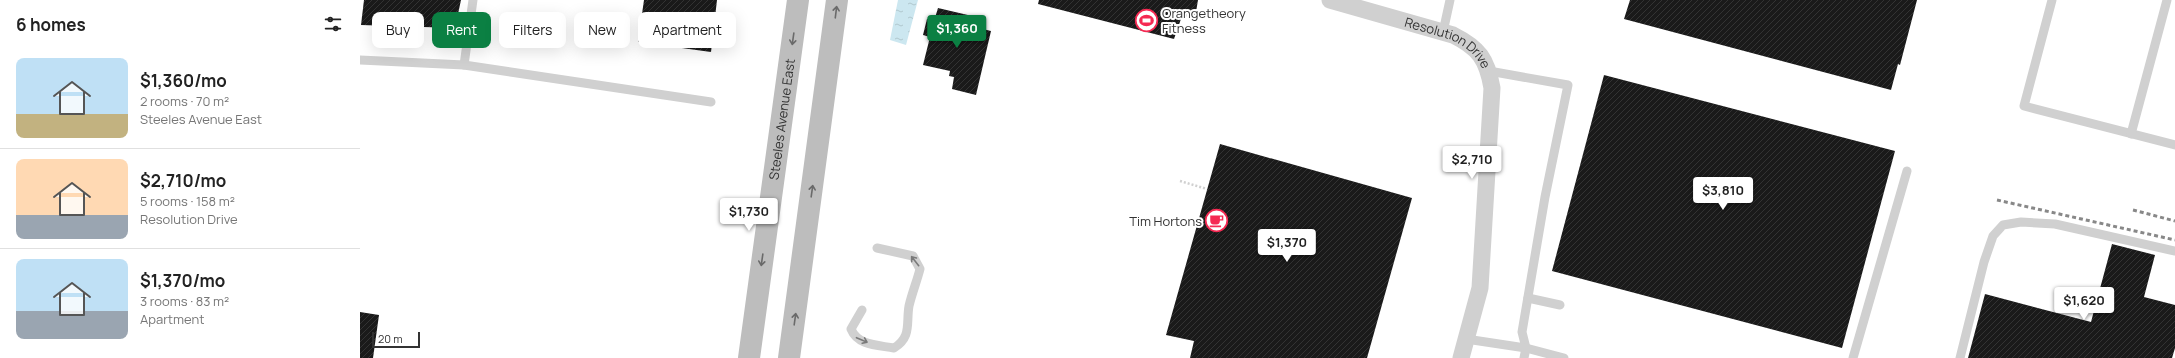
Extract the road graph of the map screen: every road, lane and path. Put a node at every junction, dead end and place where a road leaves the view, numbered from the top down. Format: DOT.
graph roads {
  1 [pos="473,0"];
  2 [pos="798,0"];
  3 [pos="837,0"];
  4 [pos="1330,0"];
  5 [pos="1450,0"];
  6 [pos="2052,0"];
  7 [pos="2167,0"];
  8 [pos="1443,32"];
  9 [pos="360,60"];
  10 [pos="464,65"];
  11 [pos="1489,71"];
  12 [pos="711,102"];
  13 [pos="2131,134"];
  14 [pos="2175,146"];
  15 [pos="1907,171"];
  16 [pos="1180,181"];
  17 [pos="1207,189"];
  18 [pos="877,248"];
  19 [pos="2175,251"];
  20 [pos="1528,298"];
  21 [pos="1560,305"];
  22 [pos="862,310"];
  23 [pos="1466,339"];
  24 [pos="1526,348"];
  25 [pos="749,358"];
  26 [pos="790,358"];
  27 [pos="1461,358"];
  28 [pos="1524,358"];
  29 [pos="1564,358"];
  30 [pos="1853,358"];
  31 [pos="1960,358"];
  1 -- 10 [label="lane"];
  2 -- 25 [label="main road, Steeles Avenue East, one-way"];
  26 -- 3 [label="main road, one-way"];
  4 -- 8 [label="street, Resolution Drive"];
  5 -- 8 [label="lane"];
  6 -- 13 [label="lane"];
  7 -- 13 [label="lane"];
  8 -- 11 [label="street, Resolution Drive"];
  9 -- 10 [label="lane"];
  10 -- 12 [label="lane"];
  11 -- 20 [label="lane"];
  11 -- 23 [label="street, Resolution Drive"];
  13 -- 14 [label="lane"];
  15 -- 30 [label="lane"];
  16 -- 17 [label="path"];
  22 -- 18 [label="lane, one-way"];
  19 -- 31 [label="lane"];
  20 -- 21 [label="lane"];
  20 -- 24 [label="lane"];
  23 -- 24 [label="lane"];
  23 -- 27 [label="street, Resolution Drive"];
  24 -- 28 [label="lane"];
  24 -- 29 [label="lane"];
}
